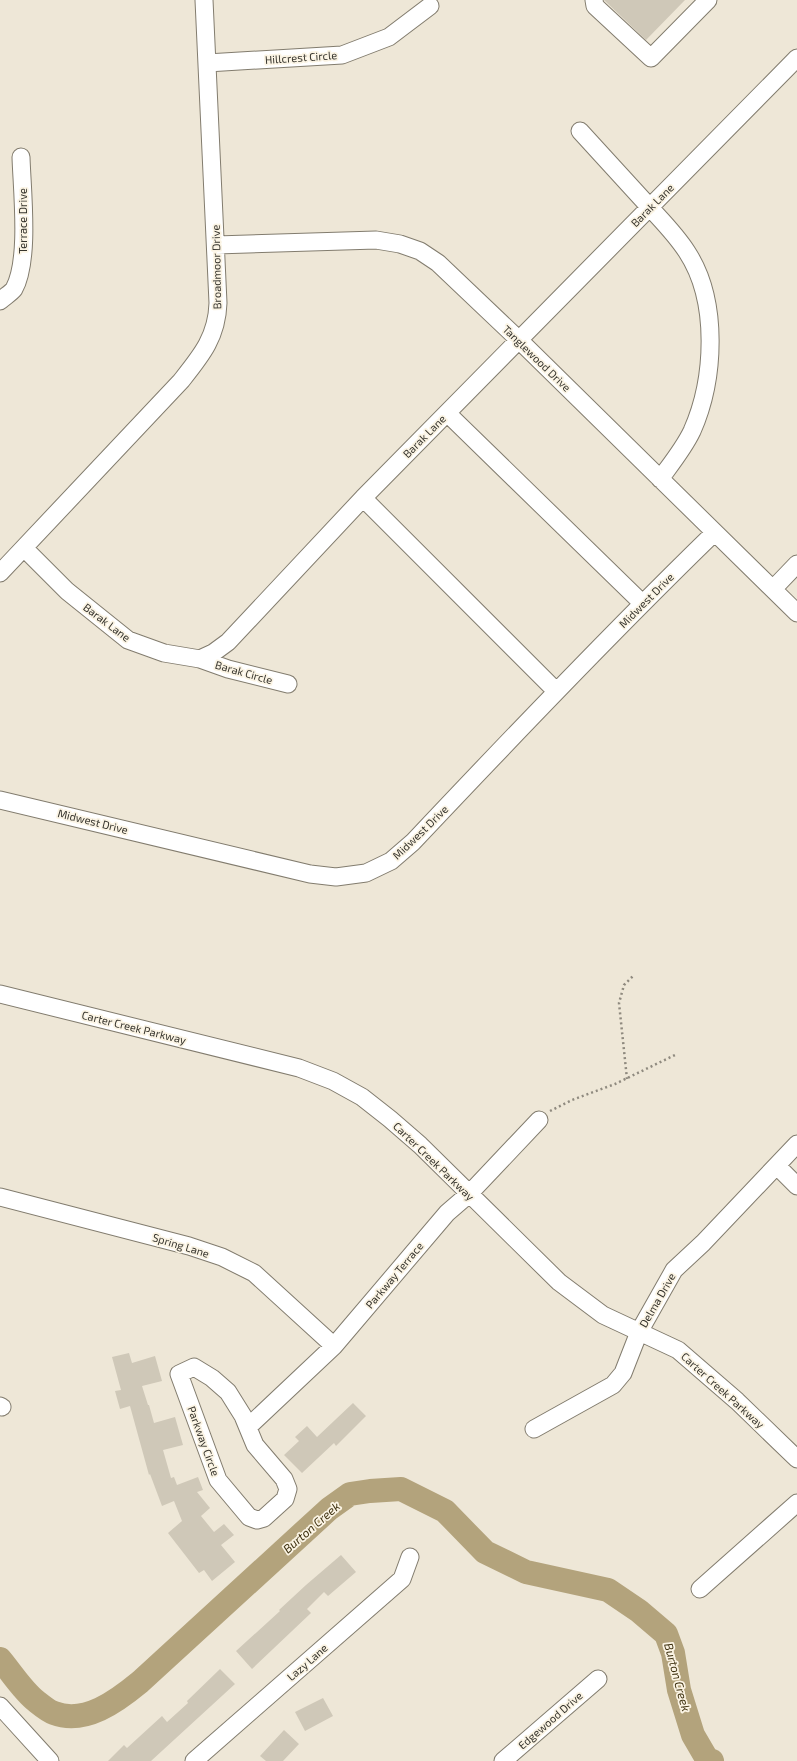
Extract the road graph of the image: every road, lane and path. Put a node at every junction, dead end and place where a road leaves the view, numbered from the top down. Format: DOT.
graph roads {
  1 [pos="204,0"];
  2 [pos="594,0"];
  3 [pos="708,0"];
  4 [pos="430,6"];
  5 [pos="797,58"];
  6 [pos="207,63"];
  7 [pos="580,131"];
  8 [pos="21,157"];
  9 [pos="650,207"];
  10 [pos="216,245"];
  11 [pos="0,301"];
  12 [pos="520,340"];
  13 [pos="447,413"];
  14 [pos="660,479"];
  15 [pos="363,498"];
  16 [pos="714,533"];
  17 [pos="24,548"];
  18 [pos="797,564"];
  19 [pos="0,573"];
  20 [pos="773,589"];
  21 [pos="642,603"];
  22 [pos="797,613"];
  23 [pos="200,659"];
  24 [pos="288,684"];
  25 [pos="556,691"];
  26 [pos="0,800"];
  27 [pos="632,976"];
  28 [pos="0,994"];
  29 [pos="677,1054"];
  30 [pos="627,1079"];
  31 [pos="539,1120"];
  32 [pos="797,1144"];
  33 [pos="777,1166"];
  34 [pos="797,1186"];
  35 [pos="469,1194"];
  36 [pos="0,1197"];
  37 [pos="639,1332"];
  38 [pos="334,1346"];
  39 [pos="248,1427"];
  40 [pos="534,1429"];
  41 [pos="797,1460"];
  42 [pos="797,1503"];
  43 [pos="410,1557"];
  44 [pos="700,1589"];
  45 [pos="598,1679"];
  46 [pos="0,1706"];
  47 [pos="50,1761"];
  48 [pos="194,1761"];
  49 [pos="503,1761"];
  1 -- 6 [label="street, Broadmoor Drive"];
  2 -- 3 [label="street"];
  4 -- 6 [label="street, Hillcrest Circle"];
  5 -- 9 [label="street, Barak Lane"];
  6 -- 10 [label="street, Broadmoor Drive"];
  7 -- 9 [label="street"];
  8 -- 11 [label="street, Terrace Drive"];
  9 -- 12 [label="street, Barak Lane"];
  9 -- 14 [label="street"];
  10 -- 12 [label="street, Tanglewood Drive"];
  10 -- 17 [label="street, Broadmoor Drive"];
  12 -- 13 [label="street, Barak Lane"];
  12 -- 14 [label="street, Tanglewood Drive"];
  13 -- 15 [label="street, Barak Lane"];
  13 -- 21 [label="street"];
  14 -- 16 [label="street, Tanglewood Drive"];
  15 -- 23 [label="street, Barak Lane"];
  15 -- 25 [label="street"];
  16 -- 20 [label="street, Tanglewood Drive"];
  16 -- 21 [label="street, Midwest Drive"];
  17 -- 19 [label="street, Broadmoor Drive"];
  17 -- 23 [label="street, Barak Lane"];
  18 -- 20 [label="street"];
  20 -- 22 [label="street, Tanglewood Drive"];
  21 -- 25 [label="street, Midwest Drive"];
  23 -- 24 [label="street, Barak Circle"];
  25 -- 26 [label="street, Midwest Drive"];
  27 -- 30 [label="path"];
  28 -- 35 [label="street, Carter Creek Parkway"];
  29 -- 30 [label="path"];
  30 -- 31 [label="path"];
  31 -- 35 [label="street, Parkway Terrace"];
  32 -- 33 [label="street, Delma Drive"];
  33 -- 34 [label="street"];
  33 -- 37 [label="street, Delma Drive"];
  35 -- 37 [label="street, Carter Creek Parkway"];
  35 -- 38 [label="street, Parkway Terrace"];
  36 -- 38 [label="street, Spring Lane"];
  37 -- 40 [label="street, Delma Drive"];
  37 -- 41 [label="street, Carter Creek Parkway"];
  38 -- 39 [label="street, Parkway Terrace"];
  39 -- 39 [label="street, Parkway Circle"];
  42 -- 44 [label="street"];
  43 -- 48 [label="street, Lazy Lane"];
  45 -- 49 [label="street, Edgewood Drive"];
  46 -- 47 [label="street"];
}
